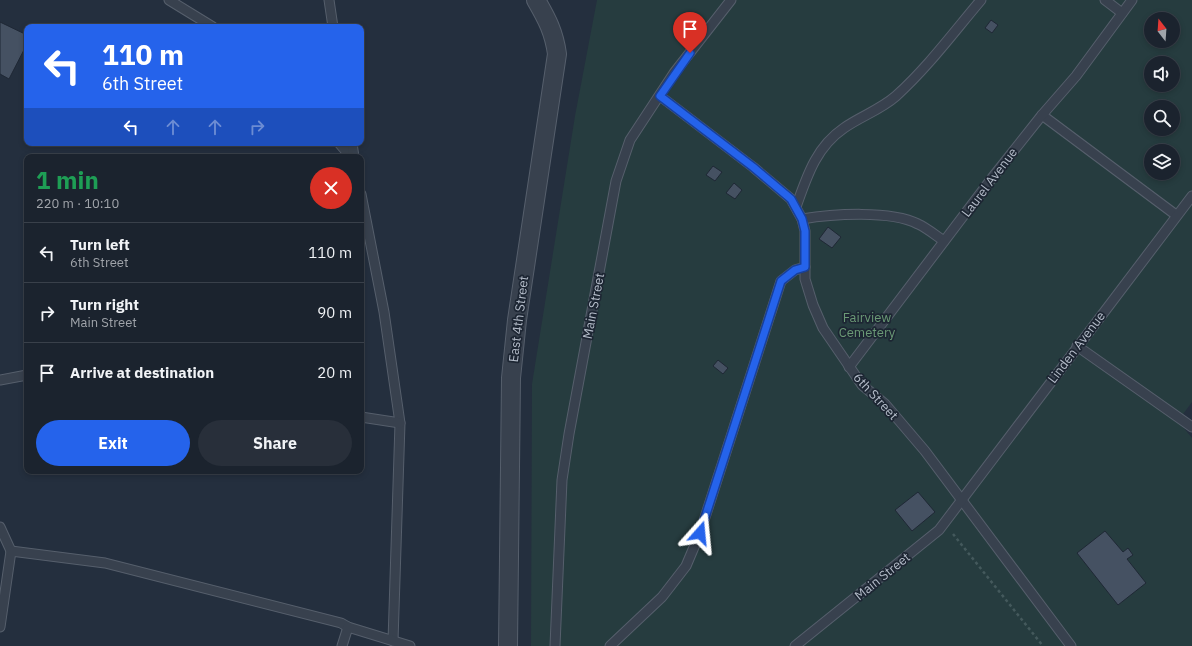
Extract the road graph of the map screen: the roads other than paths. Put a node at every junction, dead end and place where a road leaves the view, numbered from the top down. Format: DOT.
graph roads {
  1 [pos="169,0"];
  2 [pos="329,0"];
  3 [pos="536,0"];
  4 [pos="731,0"];
  5 [pos="981,0"];
  6 [pos="1105,0"];
  7 [pos="1132,0"];
  8 [pos="1122,13"];
  9 [pos="208,24"];
  10 [pos="333,24"];
  11 [pos="660,96"];
  12 [pos="1042,115"];
  13 [pos="342,146"];
  14 [pos="349,154"];
  15 [pos="1192,196"];
  16 [pos="796,207"];
  17 [pos="364,209"];
  18 [pos="1176,215"];
  19 [pos="802,219"];
  20 [pos="944,241"];
  21 [pos="805,267"];
  22 [pos="1078,346"];
  23 [pos="849,367"];
  24 [pos="24,376"];
  25 [pos="0,380"];
  26 [pos="364,417"];
  27 [pos="400,423"];
  28 [pos="1192,427"];
  29 [pos="963,500"];
  30 [pos="0,528"];
  31 [pos="11,550"];
  32 [pos="348,626"];
  33 [pos="0,627"];
  34 [pos="396,643"];
  35 [pos="1067,645"];
  36 [pos="342,646"];
  37 [pos="410,646"];
  38 [pos="508,646"];
  39 [pos="555,646"];
  40 [pos="610,646"];
  41 [pos="795,646"];
  1 -- 9 [label="lane"];
  2 -- 10 [label="lane"];
  3 -- 38 [label="street, East 4th Street"];
  4 -- 11 [label="lane, Main Street"];
  5 -- 16 [label="lane"];
  6 -- 8 [label="lane"];
  7 -- 8 [label="lane, Laurel Avenue"];
  8 -- 12 [label="lane, Laurel Avenue"];
  11 -- 16 [label="lane, 6th Street"];
  11 -- 39 [label="lane, Main Street"];
  12 -- 18 [label="lane"];
  12 -- 20 [label="lane, Laurel Avenue"];
  13 -- 14 [label="lane"];
  15 -- 18 [label="lane, Linden Avenue"];
  16 -- 19 [label="lane, 6th Street"];
  17 -- 27 [label="lane"];
  18 -- 22 [label="lane, Linden Avenue"];
  19 -- 20 [label="lane"];
  19 -- 21 [label="lane, 6th Street"];
  20 -- 23 [label="lane, Laurel Avenue"];
  21 -- 23 [label="lane, 6th Street"];
  21 -- 40 [label="lane"];
  22 -- 28 [label="lane"];
  22 -- 29 [label="lane, Linden Avenue"];
  23 -- 29 [label="lane, 6th Street"];
  24 -- 25 [label="lane"];
  26 -- 27 [label="lane"];
  27 -- 34 [label="lane"];
  29 -- 35 [label="lane, 6th Street"];
  29 -- 41 [label="lane, Main Street"];
  30 -- 31 [label="lane"];
  31 -- 32 [label="lane"];
  31 -- 33 [label="lane"];
  32 -- 34 [label="lane"];
  32 -- 36 [label="lane"];
  34 -- 37 [label="lane"];
}
